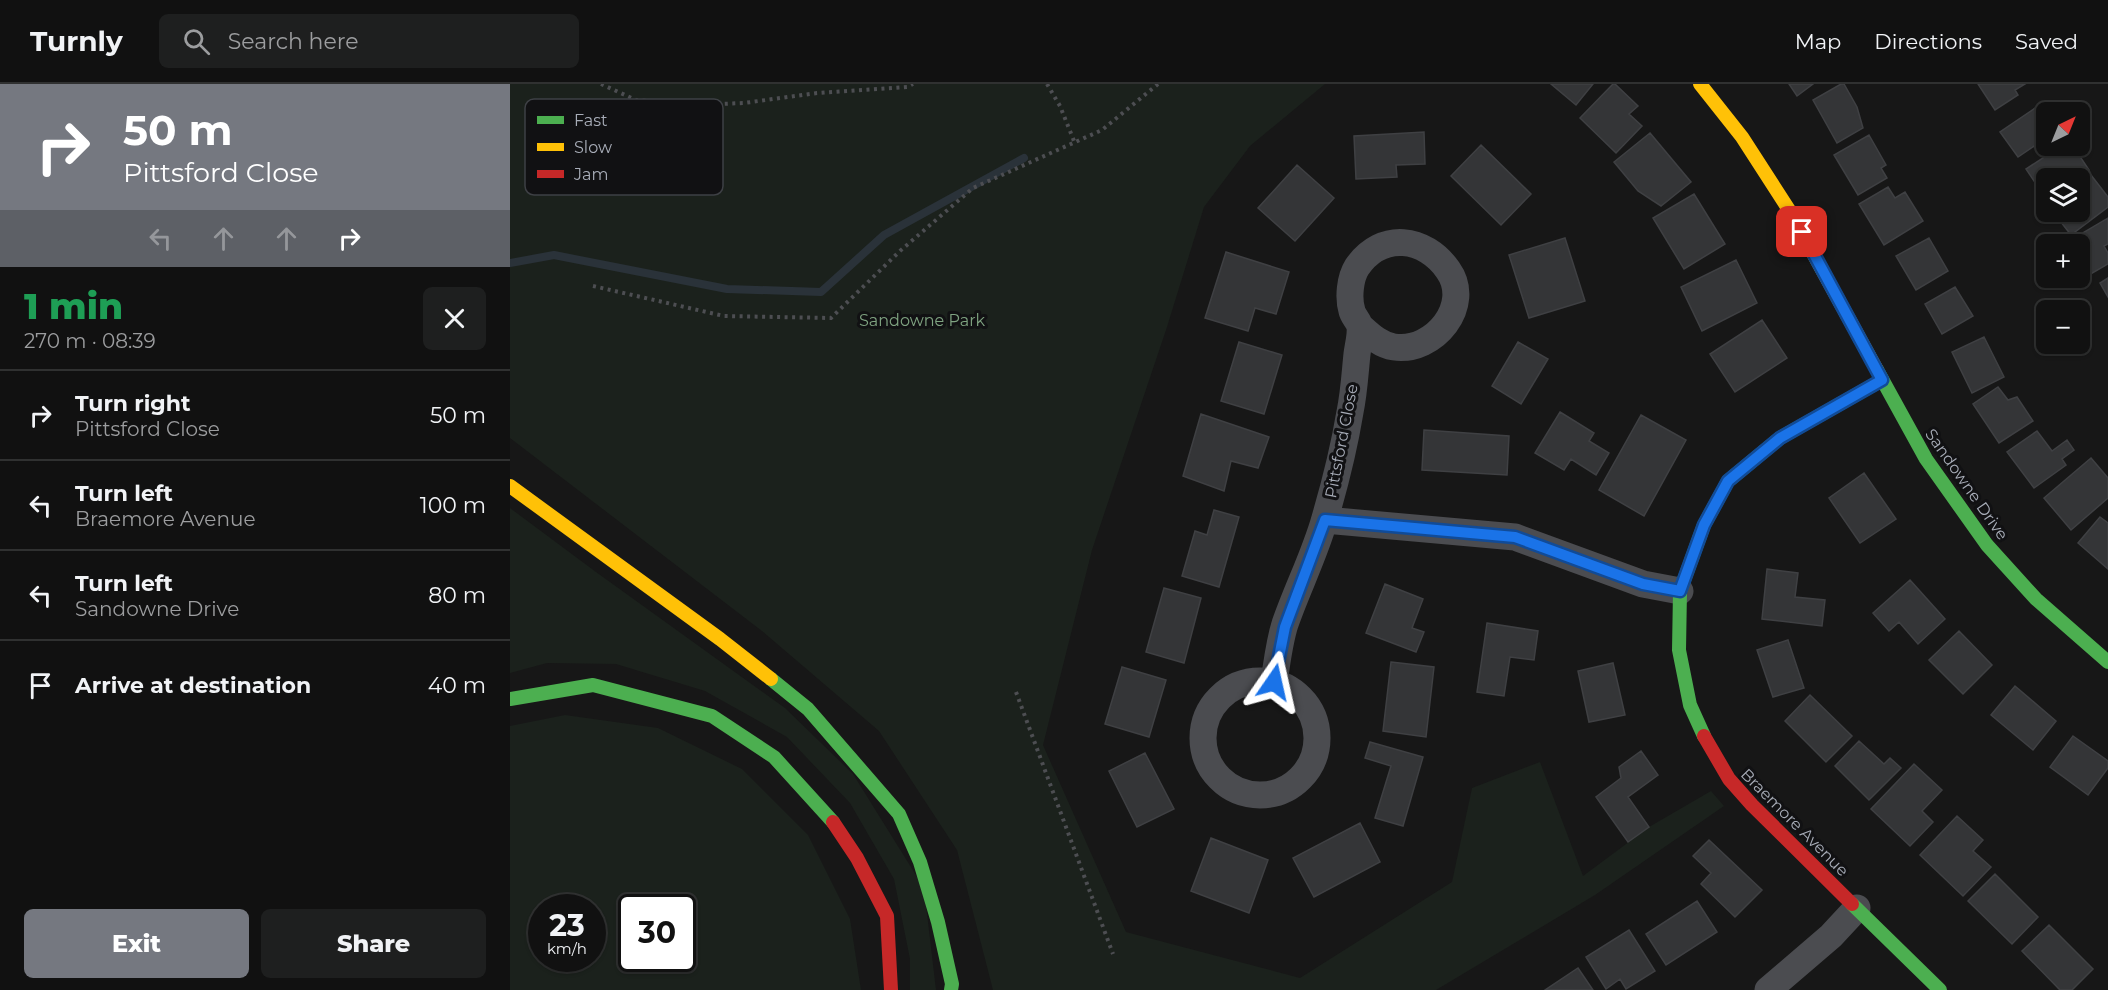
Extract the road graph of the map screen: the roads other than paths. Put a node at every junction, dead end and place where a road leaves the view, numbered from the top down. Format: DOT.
graph roads {
  1 [pos="1700,84"];
  2 [pos="1360,326"];
  3 [pos="1882,380"];
  4 [pos="510,486"];
  5 [pos="1325,520"];
  6 [pos="1680,591"];
  7 [pos="2108,662"];
  8 [pos="1274,682"];
  9 [pos="510,699"];
  10 [pos="1857,908"];
  11 [pos="952,988"];
  12 [pos="891,990"];
  13 [pos="1768,990"];
  14 [pos="1940,990"];
  1 -- 3 [label="main road, Sandowne Drive"];
  2 -- 5 [label="street, Pittsford Close"];
  3 -- 6 [label="main road, Braemore Avenue"];
  3 -- 7 [label="main road, Sandowne Drive"];
  4 -- 11 [label="main road"];
  5 -- 6 [label="street, Pittsford Close"];
  5 -- 8 [label="street, Pittsford Close"];
  6 -- 10 [label="main road, Braemore Avenue"];
  8 -- 8 [label="street"];
  9 -- 12 [label="main road"];
  10 -- 13 [label="street"];
  10 -- 14 [label="main road, Braemore Avenue"];
}
